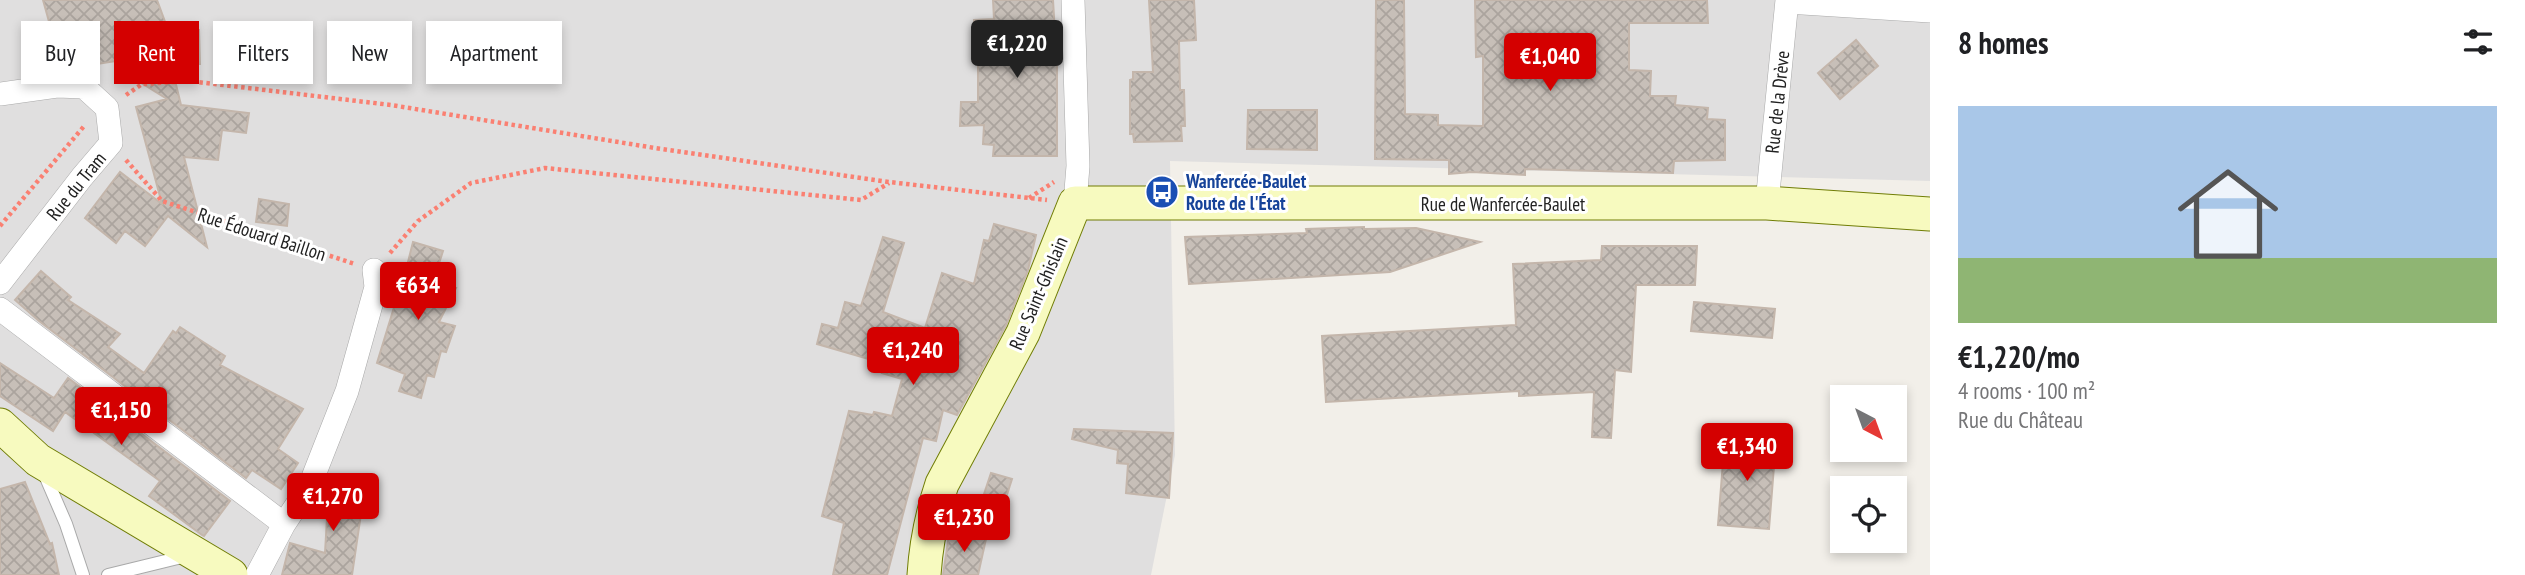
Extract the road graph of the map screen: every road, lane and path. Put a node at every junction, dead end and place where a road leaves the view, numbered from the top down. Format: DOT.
graph roads {
  1 [pos="1073,0"];
  2 [pos="1787,1"];
  3 [pos="1930,11"];
  4 [pos="0,94"];
  5 [pos="107,108"];
  6 [pos="111,144"];
  7 [pos="889,182"];
  8 [pos="1075,203"];
  9 [pos="1767,203"];
  10 [pos="1930,214"];
  11 [pos="0,226"];
  12 [pos="374,270"];
  13 [pos="0,282"];
  14 [pos="0,309"];
  15 [pos="0,425"];
  16 [pos="38,460"];
  17 [pos="284,524"];
  18 [pos="195,554"];
  19 [pos="83,575"];
  20 [pos="108,575"];
  21 [pos="231,575"];
  22 [pos="257,575"];
  23 [pos="924,575"];
  1 -- 8 [label="street"];
  2 -- 3 [label="street"];
  2 -- 9 [label="street, Rue de la Drève"];
  4 -- 5 [label="street"];
  5 -- 6 [label="street, Rue du Tram"];
  5 -- 7 [label="path"];
  5 -- 11 [label="path"];
  6 -- 12 [label="path, Rue Édouard Baillon"];
  6 -- 13 [label="street, Rue du Tram"];
  7 -- 8 [label="path"];
  7 -- 12 [label="path"];
  8 -- 9 [label="main road, Rue de Wanfercée-Baulet"];
  8 -- 23 [label="main road, Rue Saint-Ghislain"];
  9 -- 10 [label="main road, Rue de Wanfercée-Baulet"];
  12 -- 17 [label="street"];
  14 -- 17 [label="street"];
  15 -- 16 [label="main road"];
  16 -- 18 [label="main road"];
  16 -- 19 [label="lane"];
  17 -- 22 [label="street"];
  18 -- 20 [label="lane"];
  18 -- 21 [label="main road"];
}
